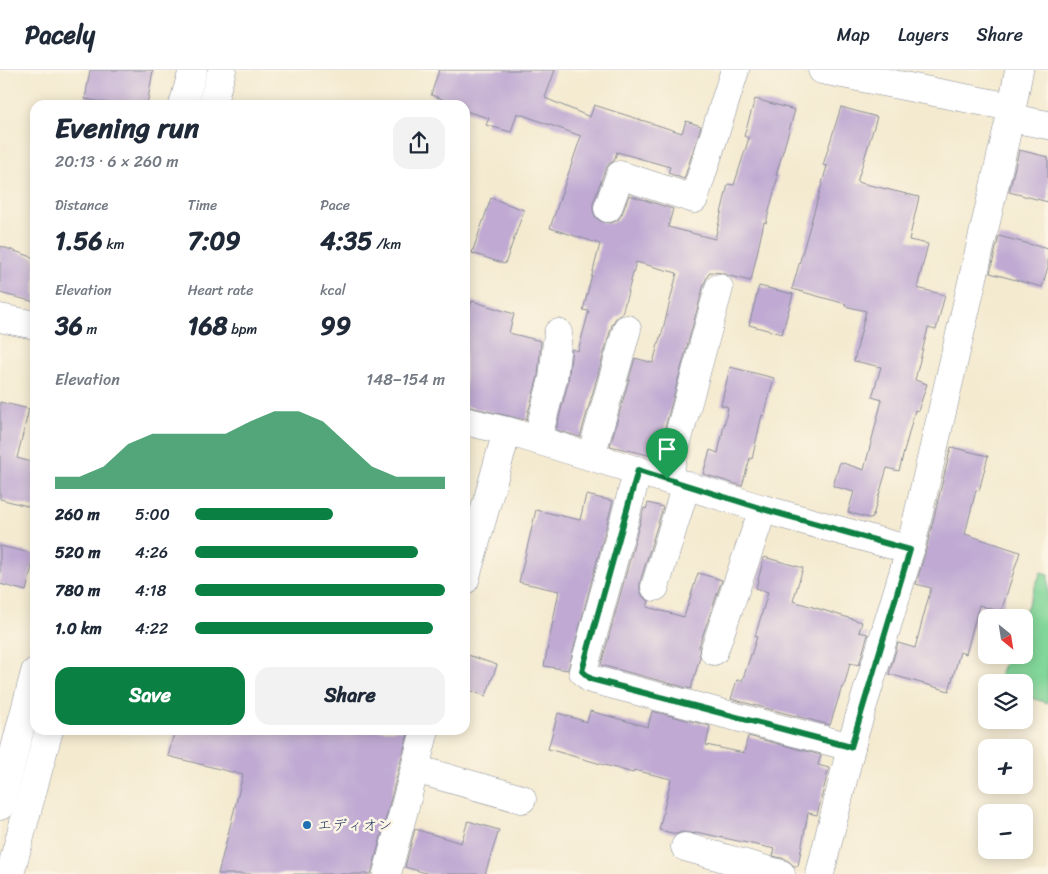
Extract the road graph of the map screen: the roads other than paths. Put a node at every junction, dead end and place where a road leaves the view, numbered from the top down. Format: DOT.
graph roads {
  1 [pos="193,70"];
  2 [pos="222,70"];
  3 [pos="736,70"];
  4 [pos="822,70"];
  5 [pos="1020,70"];
  6 [pos="185,100"];
  7 [pos="213,100"];
  8 [pos="1011,112"];
  9 [pos="1048,125"];
  10 [pos="608,208"];
  11 [pos="719,288"];
  12 [pos="0,318"];
  13 [pos="30,324"];
  14 [pos="627,329"];
  15 [pos="558,333"];
  16 [pos="470,422"];
  17 [pos="507,431"];
  18 [pos="537,440"];
  19 [pos="591,456"];
  20 [pos="638,470"];
  21 [pos="677,482"];
  22 [pos="763,509"];
  23 [pos="910,550"];
  24 [pos="470,562"];
  25 [pos="655,587"];
  26 [pos="714,651"];
  27 [pos="30,691"];
  28 [pos="48,735"];
  29 [pos="424,735"];
  30 [pos="851,747"];
  31 [pos="416,768"];
  32 [pos="522,799"];
  33 [pos="0,806"];
  34 [pos="685,847"];
  35 [pos="10,874"];
  36 [pos="386,874"];
  37 [pos="781,874"];
  38 [pos="820,874"];
  1 -- 6 [label="street"];
  2 -- 7 [label="street"];
  3 -- 10 [label="street"];
  4 -- 8 [label="street"];
  5 -- 8 [label="street"];
  8 -- 9 [label="street"];
  8 -- 23 [label="street"];
  11 -- 21 [label="street"];
  12 -- 13 [label="street"];
  14 -- 19 [label="street"];
  15 -- 18 [label="street"];
  16 -- 17 [label="street"];
  17 -- 18 [label="street"];
  17 -- 24 [label="street"];
  18 -- 19 [label="street"];
  19 -- 20 [label="street"];
  20 -- 21 [label="street"];
  20 -- 30 [label="street"];
  21 -- 22 [label="street"];
  21 -- 25 [label="street"];
  22 -- 23 [label="street"];
  22 -- 26 [label="street"];
  23 -- 30 [label="street"];
  27 -- 33 [label="street"];
  28 -- 35 [label="street"];
  29 -- 31 [label="street"];
  30 -- 38 [label="street"];
  31 -- 32 [label="street"];
  31 -- 36 [label="street"];
  34 -- 37 [label="street"];
}
